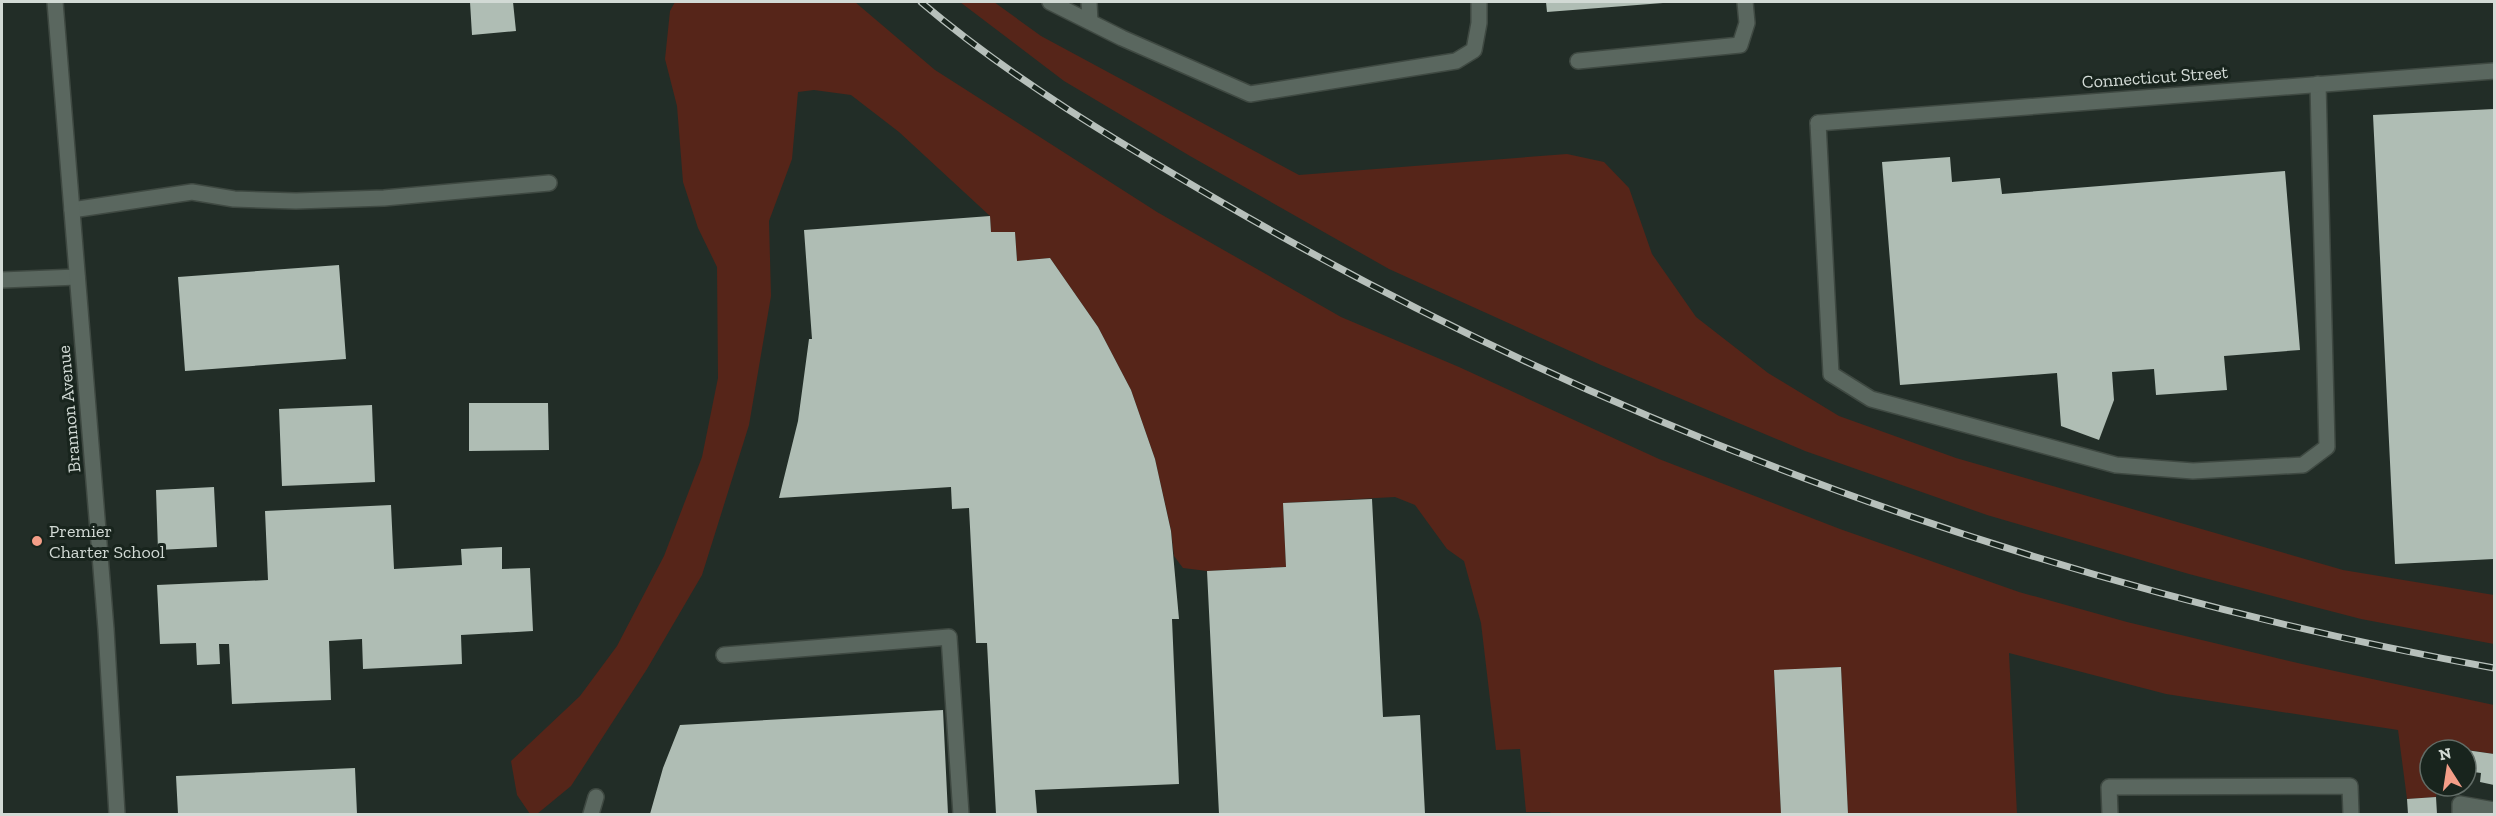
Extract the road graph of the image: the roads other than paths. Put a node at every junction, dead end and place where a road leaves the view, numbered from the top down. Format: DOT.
graph roads {
  1 [pos="55,2"];
  2 [pos="1050,2"];
  3 [pos="1089,2"];
  4 [pos="1479,2"];
  5 [pos="1745,2"];
  6 [pos="1090,22"];
  7 [pos="1578,61"];
  8 [pos="2494,71"];
  9 [pos="2318,84"];
  10 [pos="549,183"];
  11 [pos="72,210"];
  12 [pos="77,277"];
  13 [pos="2,280"];
  14 [pos="724,655"];
  15 [pos="596,797"];
  16 [pos="2494,810"];
  17 [pos="117,814"];
  18 [pos="591,814"];
  19 [pos="961,814"];
  20 [pos="2110,814"];
  21 [pos="2351,814"];
  22 [pos="2460,814"];
  1 -- 11 [label="street, Brannon Avenue"];
  2 -- 6 [label="street"];
  3 -- 6 [label="street"];
  4 -- 6 [label="street"];
  5 -- 7 [label="street"];
  8 -- 9 [label="street, Connecticut Street"];
  9 -- 9 [label="street, Connecticut Street"];
  10 -- 11 [label="street"];
  11 -- 12 [label="street, Brannon Avenue"];
  12 -- 13 [label="street"];
  12 -- 17 [label="street, Brannon Avenue"];
  14 -- 19 [label="street"];
  15 -- 18 [label="street"];
  16 -- 22 [label="street"];
  20 -- 21 [label="street"];
}
